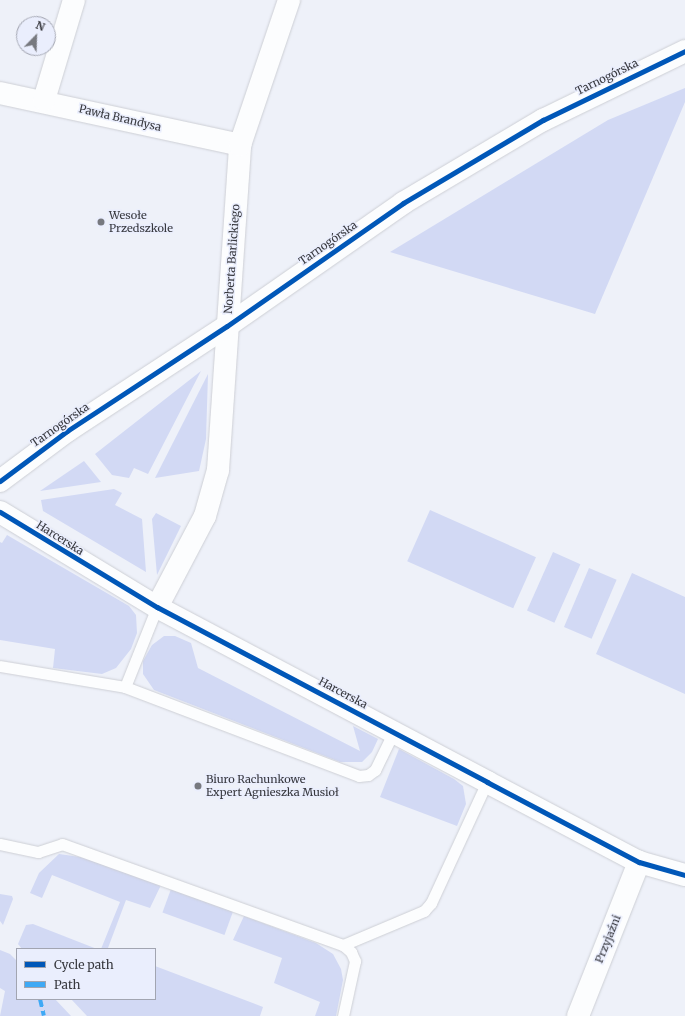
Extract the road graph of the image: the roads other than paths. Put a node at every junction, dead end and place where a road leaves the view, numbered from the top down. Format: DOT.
graph roads {
  1 [pos="74,0"];
  2 [pos="288,0"];
  3 [pos="685,51"];
  4 [pos="0,92"];
  5 [pos="44,100"];
  6 [pos="240,145"];
  7 [pos="227,326"];
  8 [pos="0,481"];
  9 [pos="0,512"];
  10 [pos="157,607"];
  11 [pos="0,666"];
  12 [pos="125,687"];
  13 [pos="394,731"];
  14 [pos="487,782"];
  15 [pos="0,844"];
  16 [pos="639,862"];
  17 [pos="685,875"];
  18 [pos="342,945"];
  19 [pos="344,1016"];
  20 [pos="578,1016"];
  1 -- 5 [label="street"];
  2 -- 6 [label="street, Norberta Barlickiego"];
  3 -- 7 [label="street, Tarnogórska"];
  4 -- 5 [label="street, Pawła Brandysa"];
  5 -- 6 [label="street, Pawła Brandysa"];
  6 -- 7 [label="street, Norberta Barlickiego"];
  7 -- 8 [label="street, Tarnogórska"];
  7 -- 10 [label="street, Norberta Barlickiego"];
  9 -- 10 [label="street, Harcerska"];
  10 -- 12 [label="lane"];
  10 -- 13 [label="street, Harcerska"];
  11 -- 12 [label="lane"];
  12 -- 13 [label="lane"];
  13 -- 14 [label="street, Harcerska"];
  14 -- 16 [label="street, Harcerska"];
  14 -- 18 [label="lane"];
  15 -- 18 [label="lane"];
  16 -- 17 [label="street, Harcerska"];
  16 -- 20 [label="street, Przyjaźni"];
  18 -- 19 [label="lane"];
}
